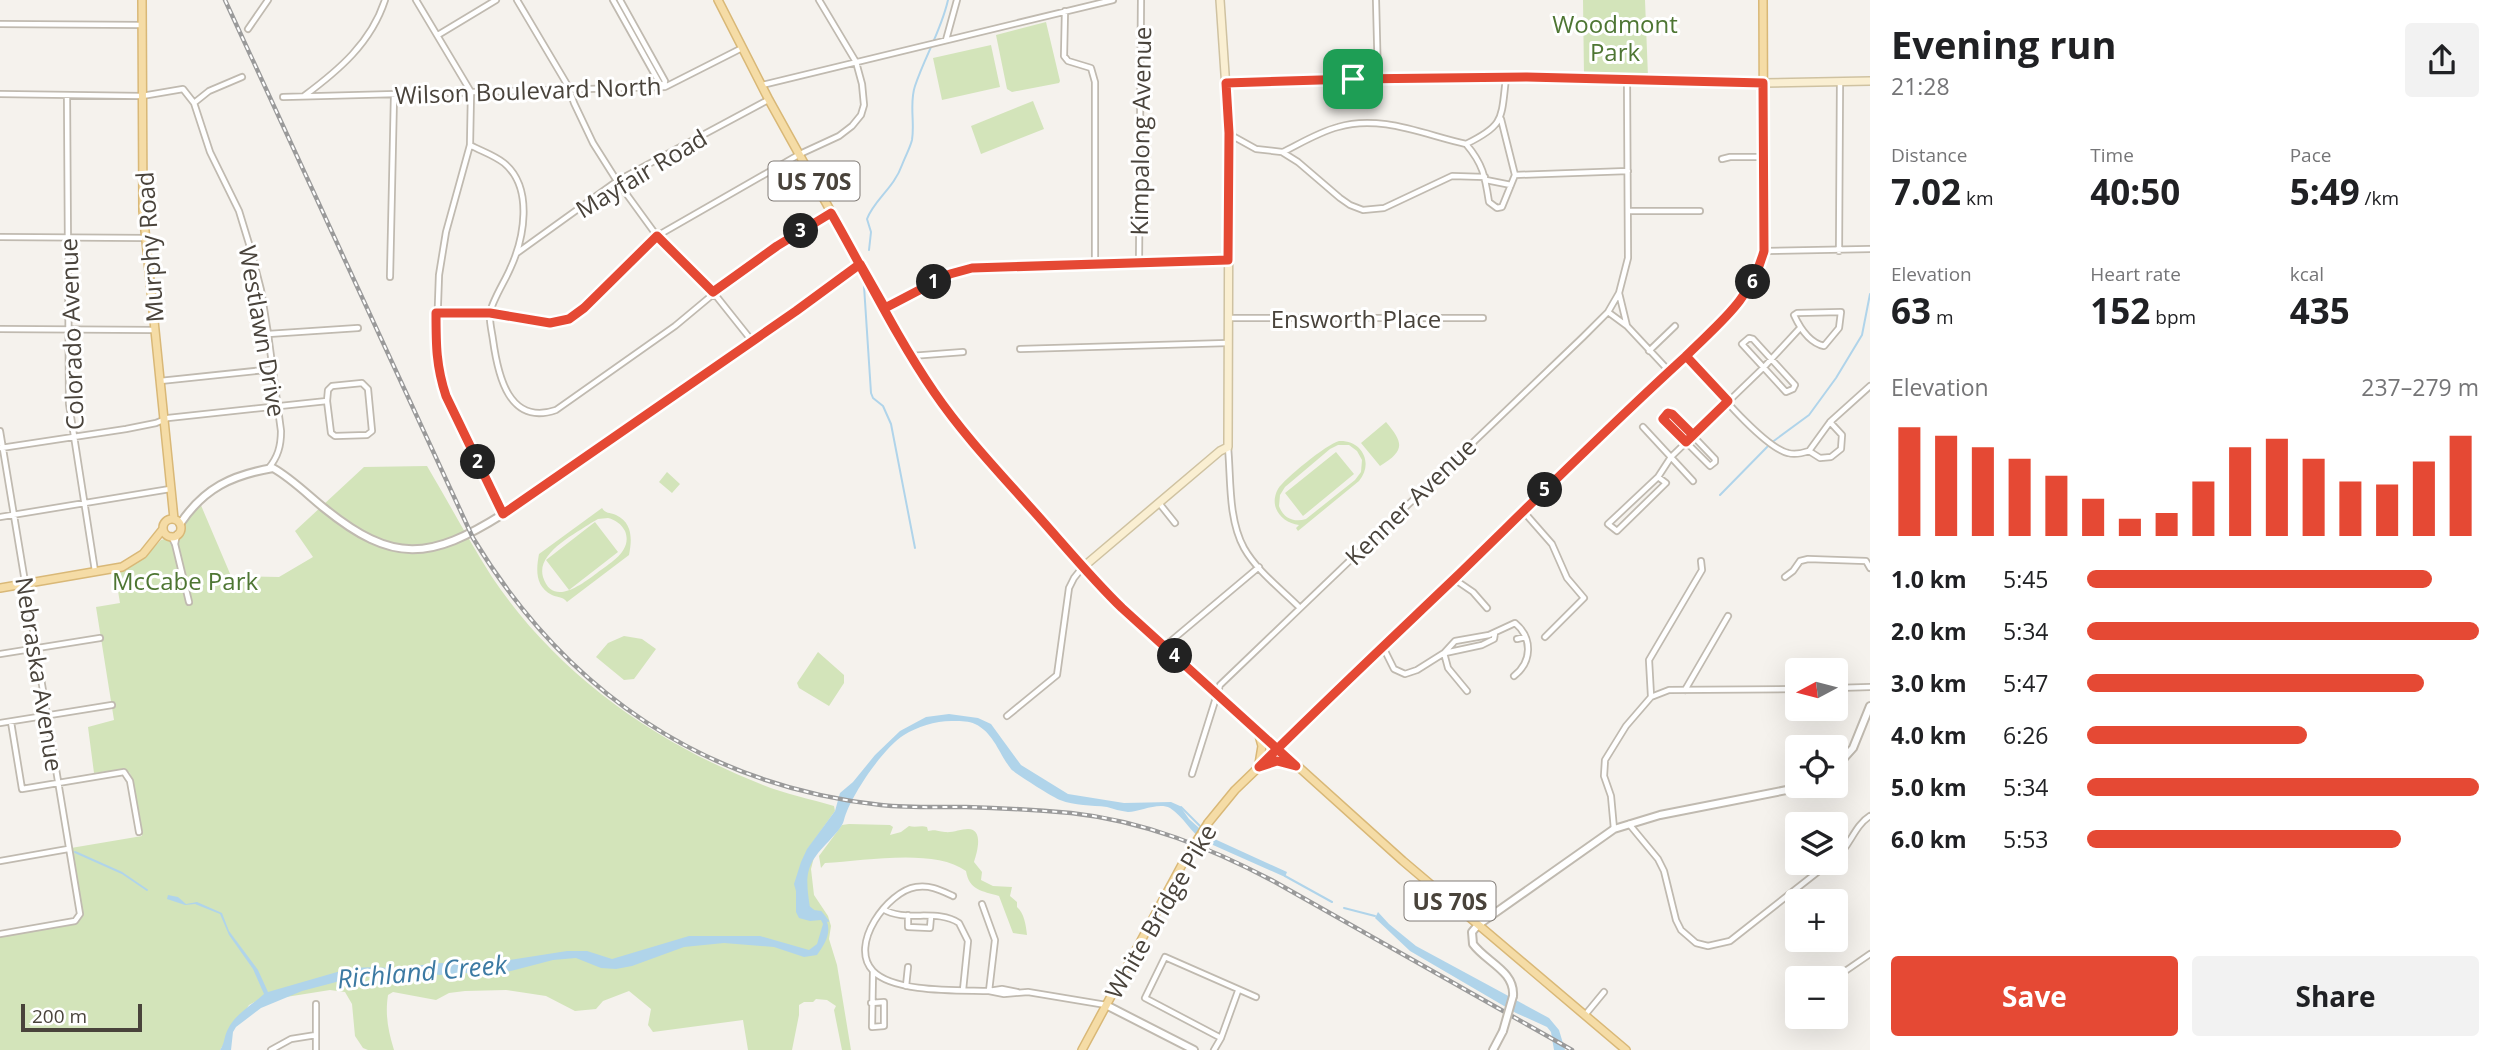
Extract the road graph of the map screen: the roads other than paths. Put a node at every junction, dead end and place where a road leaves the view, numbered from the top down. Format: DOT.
graph roads {
  1 [pos="142,0"];
  2 [pos="268,0"];
  3 [pos="385,0"];
  4 [pos="416,0"];
  5 [pos="496,0"];
  6 [pos="517,0"];
  7 [pos="613,0"];
  8 [pos="620,0"];
  9 [pos="718,0"];
  10 [pos="819,0"];
  11 [pos="957,0"];
  12 [pos="1074,0"];
  13 [pos="1113,0"];
  14 [pos="1141,0"];
  15 [pos="1220,0"];
  16 [pos="1376,0"];
  17 [pos="1763,0"];
  18 [pos="1075,9"];
  19 [pos="1065,11"];
  20 [pos="0,24"];
  21 [pos="142,25"];
  22 [pos="248,29"];
  23 [pos="438,35"];
  24 [pos="946,40"];
  25 [pos="743,48"];
  26 [pos="856,62"];
  27 [pos="243,77"];
  28 [pos="1506,78"];
  29 [pos="1378,79"];
  30 [pos="1626,79"];
  31 [pos="1870,81"];
  32 [pos="1840,82"];
  33 [pos="1226,83"];
  34 [pos="1763,83"];
  35 [pos="762,85"];
  36 [pos="665,86"];
  37 [pos="570,90"];
  38 [pos="471,92"];
  39 [pos="0,94"];
  40 [pos="67,95"];
  41 [pos="394,95"];
  42 [pos="142,96"];
  43 [pos="283,97"];
  44 [pos="304,97"];
  45 [pos="769,100"];
  46 [pos="194,103"];
  47 [pos="1501,119"];
  48 [pos="1229,133"];
  49 [pos="1466,144"];
  50 [pos="470,145"];
  51 [pos="1282,152"];
  52 [pos="800,154"];
  53 [pos="1763,157"];
  54 [pos="1722,159"];
  55 [pos="1628,171"];
  56 [pos="1515,175"];
  57 [pos="1485,178"];
  58 [pos="617,181"];
  59 [pos="1511,185"];
  60 [pos="1628,211"];
  61 [pos="1700,211"];
  62 [pos="831,213"];
  63 [pos="657,236"];
  64 [pos="0,237"];
  65 [pos="146,237"];
  66 [pos="68,238"];
  67 [pos="1870,249"];
  68 [pos="1764,251"];
  69 [pos="1839,251"];
  70 [pos="517,253"];
  71 [pos="1228,260"];
  72 [pos="1139,263"];
  73 [pos="860,264"];
  74 [pos="1095,264"];
  75 [pos="390,277"];
  76 [pos="713,292"];
  77 [pos="1619,293"];
  78 [pos="885,308"];
  79 [pos="1608,312"];
  80 [pos="436,313"];
  81 [pos="490,313"];
  82 [pos="1228,318"];
  83 [pos="1483,318"];
  84 [pos="1627,326"];
  85 [pos="1675,326"];
  86 [pos="358,328"];
  87 [pos="1800,328"];
  88 [pos="0,329"];
  89 [pos="69,330"];
  90 [pos="155,330"];
  91 [pos="268,334"];
  92 [pos="752,341"];
  93 [pos="1228,343"];
  94 [pos="1020,349"];
  95 [pos="1649,351"];
  96 [pos="963,352"];
  97 [pos="911,356"];
  98 [pos="1686,356"];
  99 [pos="1771,359"];
  100 [pos="1764,367"];
  101 [pos="274,369"];
  102 [pos="1670,371"];
  103 [pos="160,381"];
  104 [pos="1870,387"];
  105 [pos="327,401"];
  106 [pos="1728,401"];
  107 [pos="279,406"];
  108 [pos="164,420"];
  109 [pos="1830,422"];
  110 [pos="1643,427"];
  111 [pos="0,431"];
  112 [pos="1693,435"];
  113 [pos="73,437"];
  114 [pos="1686,442"];
  115 [pos="1228,447"];
  116 [pos="1,448"];
  117 [pos="1809,451"];
  118 [pos="1671,457"];
  119 [pos="267,469"];
  120 [pos="1658,477"];
  121 [pos="1693,481"];
  122 [pos="170,491"];
  123 [pos="1159,502"];
  124 [pos="84,504"];
  125 [pos="1523,511"];
  126 [pos="503,514"];
  127 [pos="14,515"];
  128 [pos="0,517"];
  129 [pos="174,521"];
  130 [pos="1175,523"];
  131 [pos="169,533"];
  132 [pos="1701,561"];
  133 [pos="1259,567"];
  134 [pos="1082,568"];
  135 [pos="1870,568"];
  136 [pos="95,572"];
  137 [pos="1785,577"];
  138 [pos="1453,579"];
  139 [pos="26,584"];
  140 [pos="0,588"];
  141 [pos="189,602"];
  142 [pos="1299,607"];
  143 [pos="1487,608"];
  144 [pos="1728,616"];
  145 [pos="1495,633"];
  146 [pos="1525,637"];
  147 [pos="1545,637"];
  148 [pos="100,638"];
  149 [pos="1517,639"];
  150 [pos="1164,646"];
  151 [pos="1383,646"];
  152 [pos="36,649"];
  153 [pos="1444,653"];
  154 [pos="0,654"];
  155 [pos="1514,676"];
  156 [pos="1870,687"];
  157 [pos="1848,688"];
  158 [pos="1785,689"];
  159 [pos="1685,690"];
  160 [pos="1467,691"];
  161 [pos="1218,695"];
  162 [pos="1651,697"];
  163 [pos="112,705"];
  164 [pos="1869,708"];
  165 [pos="47,715"];
  166 [pos="1007,716"];
  167 [pos="11,722"];
  168 [pos="0,723"];
  169 [pos="1254,728"];
  170 [pos="1276,749"];
  171 [pos="1848,754"];
  172 [pos="1296,766"];
  173 [pos="1259,767"];
  174 [pos="1192,774"];
  175 [pos="58,783"];
  176 [pos="1785,790"];
  177 [pos="1870,816"];
  178 [pos="1629,824"];
  179 [pos="1614,829"];
  180 [pos="139,832"];
  181 [pos="1848,845"];
  182 [pos="68,849"];
  183 [pos="0,861"];
  184 [pos="1814,875"];
  185 [pos="953,896"];
  186 [pos="982,904"];
  187 [pos="883,909"];
  188 [pos="908,915"];
  189 [pos="930,916"];
  190 [pos="1478,925"];
  191 [pos="0,934"];
  192 [pos="1870,954"];
  193 [pos="908,967"];
  194 [pos="1848,969"];
  195 [pos="873,971"];
  196 [pos="906,986"];
  197 [pos="963,990"];
  198 [pos="989,991"];
  199 [pos="1238,991"];
  200 [pos="1604,992"];
  201 [pos="1256,997"];
  202 [pos="872,1003"];
  203 [pos="316,1004"];
  204 [pos="1106,1005"];
  205 [pos="1585,1015"];
  206 [pos="316,1035"];
  207 [pos="1221,1038"];
  208 [pos="271,1050"];
  209 [pos="316,1050"];
  210 [pos="1082,1050"];
  211 [pos="1194,1050"];
  212 [pos="1214,1050"];
  213 [pos="1493,1050"];
  214 [pos="1626,1050"];
  1 -- 21 [label="main road, Murphy Road"];
  2 -- 22 [label="street"];
  3 -- 44 [label="street"];
  4 -- 23 [label="street"];
  5 -- 23 [label="street"];
  6 -- 37 [label="street"];
  7 -- 36 [label="street"];
  8 -- 36 [label="street"];
  9 -- 25 [label="main road, US 70S"];
  10 -- 26 [label="street"];
  11 -- 24 [label="street"];
  12 -- 18 [label="street"];
  13 -- 18 [label="street"];
  14 -- 72 [label="street, Kimpalong Avenue"];
  15 -- 33 [label="main road"];
  16 -- 29 [label="street"];
  17 -- 34 [label="main road"];
  18 -- 19 [label="street"];
  19 -- 24 [label="street"];
  19 -- 74 [label="street"];
  20 -- 21 [label="street"];
  21 -- 42 [label="main road, Murphy Road"];
  23 -- 38 [label="street"];
  24 -- 26 [label="street"];
  25 -- 35 [label="main road, US 70S"];
  25 -- 36 [label="street, Wilson Boulevard North"];
  26 -- 35 [label="street"];
  26 -- 52 [label="street"];
  27 -- 46 [label="street"];
  28 -- 29 [label="street"];
  28 -- 30 [label="street"];
  28 -- 47 [label="street"];
  29 -- 33 [label="street"];
  30 -- 34 [label="street"];
  30 -- 55 [label="street"];
  31 -- 32 [label="main road"];
  32 -- 34 [label="main road"];
  32 -- 69 [label="street"];
  33 -- 48 [label="main road"];
  34 -- 53 [label="main road"];
  35 -- 45 [label="main road, US 70S"];
  36 -- 37 [label="street, Wilson Boulevard North"];
  37 -- 38 [label="street, Wilson Boulevard North"];
  37 -- 58 [label="street"];
  38 -- 41 [label="street, Wilson Boulevard North"];
  38 -- 50 [label="street"];
  39 -- 40 [label="street"];
  40 -- 42 [label="street"];
  40 -- 66 [label="street, Colorado Avenue"];
  41 -- 44 [label="street, Wilson Boulevard North"];
  41 -- 75 [label="street"];
  42 -- 46 [label="street"];
  42 -- 65 [label="main road, Murphy Road"];
  43 -- 44 [label="street, Wilson Boulevard North"];
  45 -- 52 [label="main road, US 70S"];
  45 -- 58 [label="street, Mayfair Road"];
  46 -- 91 [label="street, Westlawn Drive"];
  47 -- 49 [label="street"];
  47 -- 56 [label="street"];
  48 -- 51 [label="street"];
  48 -- 71 [label="main road"];
  49 -- 51 [label="street"];
  49 -- 57 [label="street"];
  50 -- 70 [label="street"];
  50 -- 80 [label="street"];
  51 -- 57 [label="street"];
  52 -- 62 [label="main road, US 70S"];
  52 -- 63 [label="street"];
  53 -- 54 [label="street"];
  53 -- 68 [label="main road"];
  55 -- 56 [label="street"];
  55 -- 60 [label="street"];
  56 -- 59 [label="street"];
  57 -- 59 [label="street"];
  57 -- 59 [label="street"];
  58 -- 63 [label="street"];
  58 -- 70 [label="street, Mayfair Road"];
  60 -- 61 [label="street"];
  60 -- 77 [label="street"];
  62 -- 73 [label="main road, US 70S"];
  62 -- 76 [label="street"];
  63 -- 76 [label="street"];
  63 -- 81 [label="street"];
  64 -- 66 [label="street"];
  65 -- 66 [label="street"];
  65 -- 90 [label="main road, Murphy Road"];
  66 -- 89 [label="street, Colorado Avenue"];
  67 -- 69 [label="street"];
  68 -- 69 [label="street"];
  68 -- 98 [label="main road, White Bridge Pike"];
  70 -- 81 [label="street"];
  71 -- 72 [label="street"];
  71 -- 82 [label="main road"];
  72 -- 74 [label="street"];
  73 -- 78 [label="main road, US 70S"];
  73 -- 92 [label="street"];
  74 -- 78 [label="street"];
  76 -- 81 [label="street"];
  76 -- 92 [label="street"];
  77 -- 79 [label="street, Kenner Avenue"];
  77 -- 84 [label="street"];
  78 -- 97 [label="main road, US 70S"];
  79 -- 84 [label="street"];
  79 -- 142 [label="street, Kenner Avenue"];
  80 -- 81 [label="street"];
  80 -- 126 [label="street"];
  82 -- 83 [label="street, Ensworth Place"];
  82 -- 93 [label="main road"];
  84 -- 95 [label="street"];
  85 -- 95 [label="street"];
  86 -- 91 [label="street"];
  87 -- 87 [label="street"];
  87 -- 99 [label="street"];
  88 -- 89 [label="street"];
  89 -- 90 [label="street"];
  89 -- 113 [label="street, Colorado Avenue"];
  90 -- 103 [label="main road, Murphy Road"];
  91 -- 101 [label="street, Westlawn Drive"];
  92 -- 126 [label="street"];
  93 -- 94 [label="street"];
  93 -- 115 [label="main road"];
  95 -- 102 [label="street"];
  96 -- 97 [label="street"];
  97 -- 134 [label="main road, US 70S"];
  98 -- 102 [label="main road, White Bridge Pike"];
  98 -- 106 [label="street"];
  99 -- 100 [label="street"];
  99 -- 100 [label="street"];
  99 -- 100 [label="street"];
  100 -- 106 [label="street"];
  101 -- 103 [label="street"];
  101 -- 107 [label="street, Westlawn Drive"];
  102 -- 125 [label="main road, White Bridge Pike"];
  103 -- 108 [label="main road, Murphy Road"];
  104 -- 109 [label="street"];
  105 -- 105 [label="street"];
  105 -- 107 [label="street"];
  106 -- 112 [label="street"];
  106 -- 117 [label="street"];
  107 -- 108 [label="street"];
  107 -- 119 [label="street, Westlawn Drive"];
  108 -- 113 [label="street"];
  108 -- 122 [label="main road, Murphy Road"];
  109 -- 117 [label="street"];
  109 -- 117 [label="street"];
  110 -- 118 [label="street"];
  111 -- 116 [label="street, Nebraska Avenue"];
  112 -- 114 [label="street"];
  112 -- 114 [label="street"];
  112 -- 114 [label="street"];
  113 -- 116 [label="street"];
  113 -- 124 [label="street, Colorado Avenue"];
  114 -- 118 [label="street"];
  115 -- 123 [label="main road"];
  115 -- 133 [label="street"];
  116 -- 127 [label="street, Nebraska Avenue"];
  118 -- 120 [label="street"];
  118 -- 121 [label="street"];
  119 -- 126 [label="street"];
  119 -- 129 [label="street"];
  120 -- 120 [label="street"];
  122 -- 124 [label="street"];
  122 -- 129 [label="main road, Murphy Road"];
  123 -- 130 [label="street"];
  123 -- 134 [label="main road"];
  124 -- 127 [label="street"];
  124 -- 136 [label="street, Colorado Avenue"];
  125 -- 138 [label="main road, White Bridge Pike"];
  125 -- 147 [label="street"];
  127 -- 128 [label="street"];
  127 -- 139 [label="street, Nebraska Avenue"];
  129 -- 131 [label="main road"];
  129 -- 131 [label="main road"];
  131 -- 136 [label="main road"];
  131 -- 141 [label="street"];
  132 -- 162 [label="street"];
  133 -- 142 [label="street"];
  133 -- 150 [label="street"];
  134 -- 150 [label="main road, US 70S"];
  134 -- 166 [label="street"];
  135 -- 137 [label="street"];
  136 -- 139 [label="main road"];
  138 -- 143 [label="street"];
  138 -- 151 [label="main road, White Bridge Pike"];
  139 -- 140 [label="main road"];
  139 -- 152 [label="street, Nebraska Avenue"];
  142 -- 161 [label="street, Kenner Avenue"];
  144 -- 159 [label="street"];
  145 -- 146 [label="street"];
  145 -- 153 [label="street"];
  145 -- 153 [label="street"];
  146 -- 149 [label="street"];
  146 -- 155 [label="street"];
  148 -- 152 [label="street"];
  150 -- 161 [label="main road, US 70S"];
  151 -- 153 [label="street"];
  151 -- 170 [label="main road, White Bridge Pike"];
  152 -- 154 [label="street"];
  152 -- 165 [label="street, Nebraska Avenue"];
  153 -- 160 [label="street"];
  156 -- 157 [label="street"];
  158 -- 159 [label="street"];
  159 -- 162 [label="street"];
  161 -- 169 [label="main road, US 70S"];
  161 -- 174 [label="street, Kenner Avenue"];
  162 -- 179 [label="street"];
  163 -- 165 [label="street"];
  164 -- 171 [label="street"];
  165 -- 167 [label="street"];
  165 -- 175 [label="street, Nebraska Avenue"];
  167 -- 168 [label="street"];
  167 -- 175 [label="street"];
  169 -- 170 [label="main road, US 70S"];
  169 -- 173 [label="main road"];
  170 -- 172 [label="main road, US 70S"];
  170 -- 173 [label="main road, White Bridge Pike"];
  172 -- 173 [label="main road"];
  172 -- 190 [label="main road, US 70S"];
  173 -- 204 [label="main road, White Bridge Pike, bridge"];
  175 -- 180 [label="street"];
  175 -- 182 [label="street, Nebraska Avenue"];
  176 -- 178 [label="street"];
  177 -- 181 [label="street"];
  178 -- 179 [label="street"];
  178 -- 184 [label="street"];
  179 -- 190 [label="street"];
  182 -- 183 [label="street"];
  182 -- 191 [label="street, Nebraska Avenue"];
  185 -- 187 [label="street"];
  186 -- 198 [label="street"];
  187 -- 188 [label="street"];
  187 -- 195 [label="street"];
  188 -- 189 [label="street"];
  188 -- 189 [label="street"];
  189 -- 197 [label="street"];
  190 -- 205 [label="main road, US 70S"];
  190 -- 213 [label="street, bridge"];
  192 -- 194 [label="street"];
  193 -- 196 [label="street"];
  195 -- 196 [label="street"];
  195 -- 202 [label="street"];
  196 -- 197 [label="street"];
  197 -- 198 [label="street"];
  198 -- 204 [label="street"];
  199 -- 201 [label="street"];
  199 -- 207 [label="street"];
  199 -- 207 [label="street"];
  200 -- 205 [label="street"];
  202 -- 202 [label="street"];
  203 -- 206 [label="street"];
  204 -- 210 [label="main road, White Bridge Pike"];
  204 -- 211 [label="street"];
  205 -- 214 [label="main road, US 70S"];
  206 -- 208 [label="street"];
  206 -- 209 [label="street"];
  207 -- 212 [label="street"];
}
